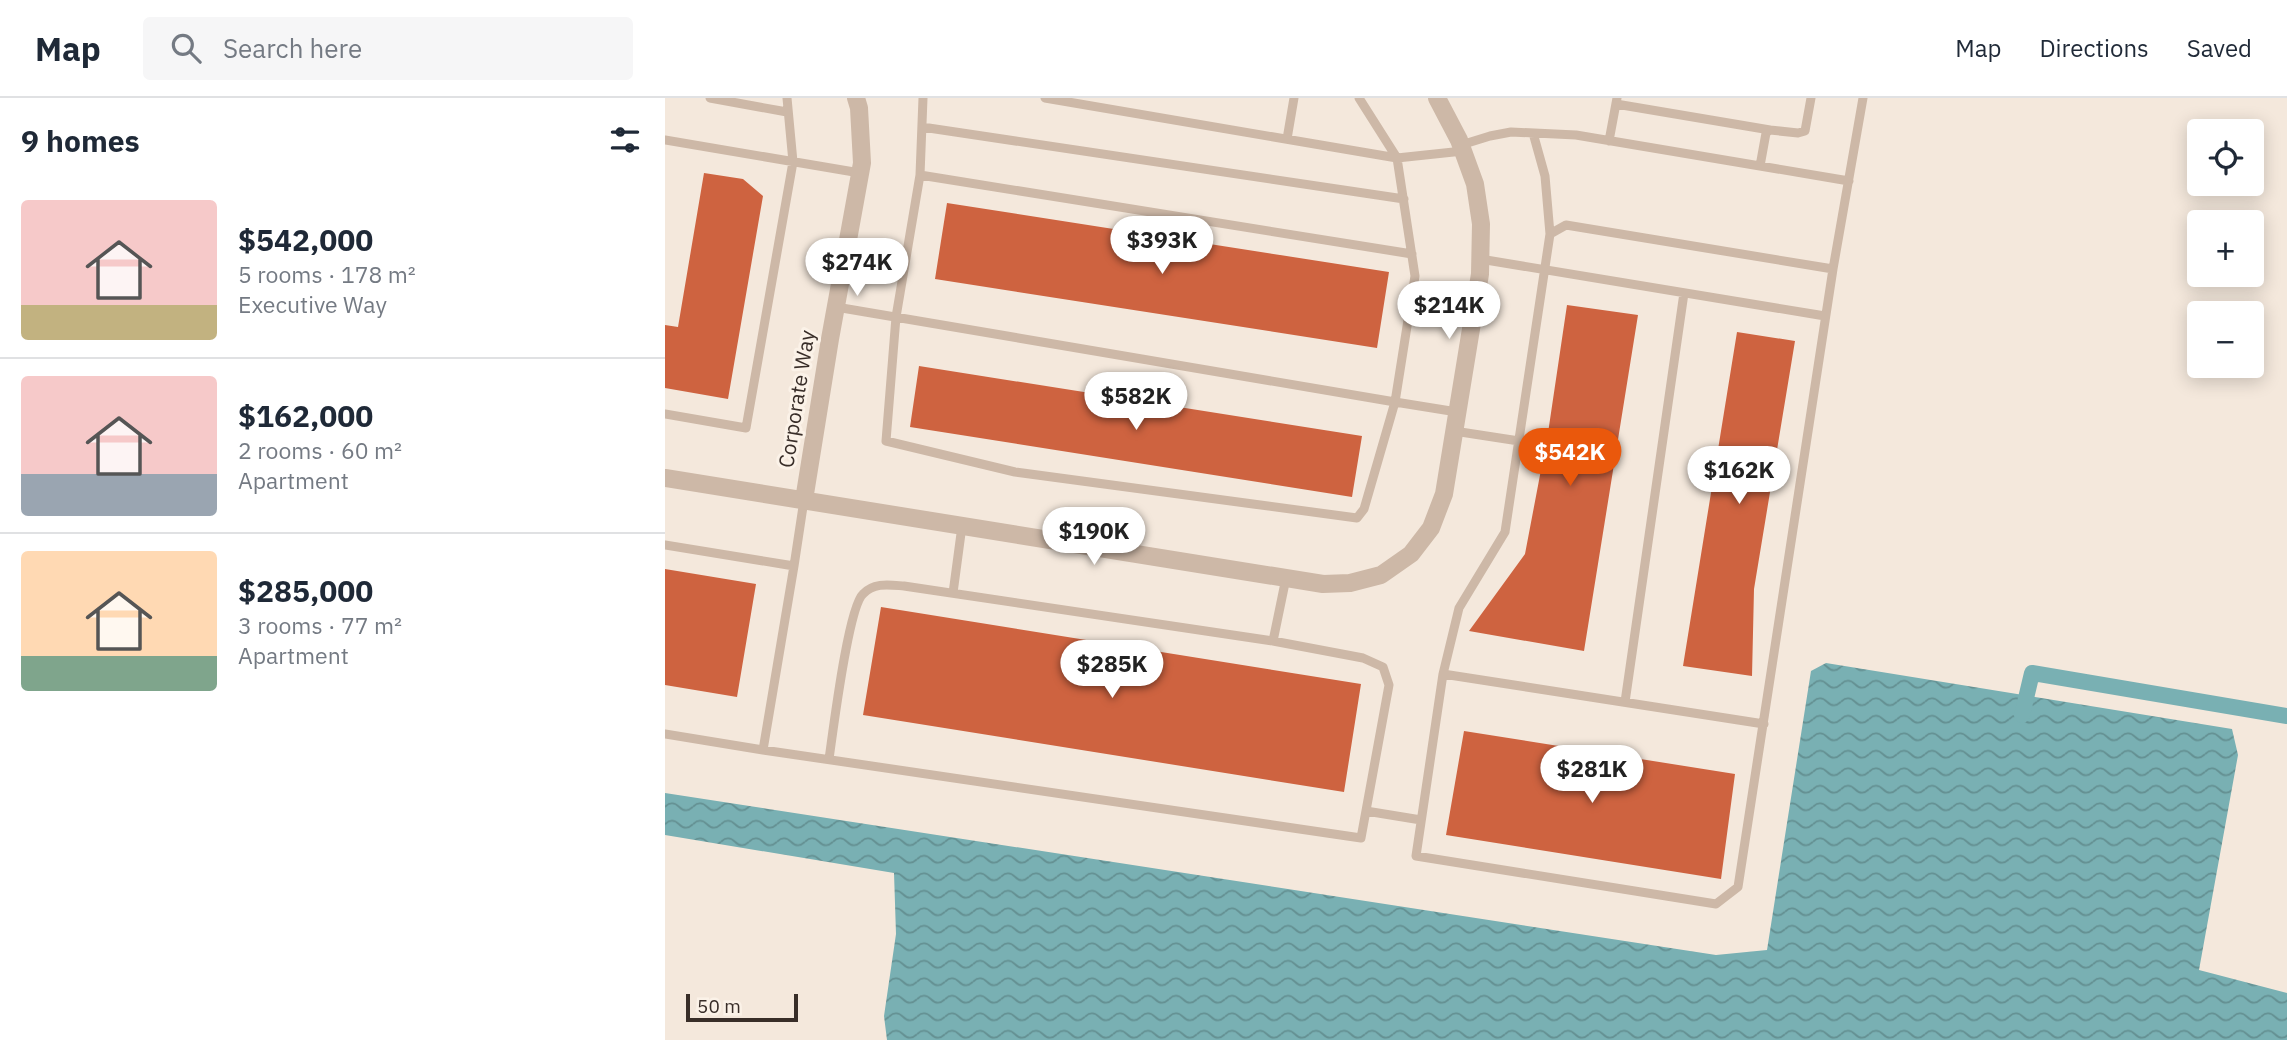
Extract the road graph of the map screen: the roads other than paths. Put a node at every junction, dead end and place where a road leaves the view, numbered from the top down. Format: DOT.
graph roads {
  1 [pos="710,98"];
  2 [pos="787,98"];
  3 [pos="856,98"];
  4 [pos="923,98"];
  5 [pos="1045,98"];
  6 [pos="1294,98"];
  7 [pos="1359,98"];
  8 [pos="1437,98"];
  9 [pos="1811,98"];
  10 [pos="1863,98"];
  11 [pos="1616,101"];
  12 [pos="787,112"];
  13 [pos="922,127"];
  14 [pos="1770,130"];
  15 [pos="1533,133"];
  16 [pos="1287,139"];
  17 [pos="665,140"];
  18 [pos="1609,141"];
  19 [pos="1462,148"];
  20 [pos="1398,158"];
  21 [pos="793,162"];
  22 [pos="1760,166"];
  23 [pos="860,173"];
  24 [pos="920,175"];
  25 [pos="1849,181"];
  26 [pos="1404,200"];
  27 [pos="1550,234"];
  28 [pos="1412,254"];
  29 [pos="1480,259"];
  30 [pos="1833,269"];
  31 [pos="1544,270"];
  32 [pos="1684,293"];
  33 [pos="836,307"];
  34 [pos="1825,316"];
  35 [pos="896,317"];
  36 [pos="1395,402"];
  37 [pos="1457,412"];
  38 [pos="665,414"];
  39 [pos="1454,431"];
  40 [pos="1519,440"];
  41 [pos="665,478"];
  42 [pos="804,500"];
  43 [pos="962,526"];
  44 [pos="665,545"];
  45 [pos="794,566"];
  46 [pos="1286,578"];
  47 [pos="953,593"];
  48 [pos="1273,641"];
  49 [pos="1443,674"];
  50 [pos="1625,702"];
  51 [pos="1764,724"];
  52 [pos="665,734"];
  53 [pos="763,750"];
  54 [pos="829,760"];
  55 [pos="1366,811"];
  56 [pos="1421,820"];
  1 -- 12 [label="lane"];
  2 -- 12 [label="lane"];
  3 -- 23 [label="street, Corporate Way"];
  4 -- 13 [label="lane"];
  5 -- 16 [label="lane"];
  6 -- 16 [label="lane"];
  7 -- 20 [label="lane"];
  8 -- 19 [label="street"];
  9 -- 14 [label="lane"];
  10 -- 25 [label="lane"];
  11 -- 14 [label="lane"];
  11 -- 18 [label="lane"];
  12 -- 21 [label="lane"];
  13 -- 24 [label="lane"];
  13 -- 26 [label="lane"];
  14 -- 22 [label="lane"];
  15 -- 18 [label="lane"];
  15 -- 19 [label="lane"];
  15 -- 27 [label="lane"];
  16 -- 20 [label="lane"];
  17 -- 21 [label="lane"];
  18 -- 22 [label="lane"];
  19 -- 20 [label="lane"];
  19 -- 29 [label="street"];
  20 -- 26 [label="lane"];
  21 -- 23 [label="lane"];
  21 -- 38 [label="lane"];
  22 -- 25 [label="lane"];
  23 -- 33 [label="street, Corporate Way"];
  24 -- 28 [label="lane"];
  24 -- 35 [label="lane"];
  25 -- 30 [label="lane"];
  26 -- 28 [label="lane"];
  27 -- 30 [label="lane"];
  27 -- 31 [label="lane"];
  28 -- 36 [label="lane"];
  29 -- 31 [label="lane"];
  29 -- 37 [label="street"];
  30 -- 34 [label="lane"];
  31 -- 32 [label="lane"];
  31 -- 40 [label="lane"];
  32 -- 34 [label="lane"];
  32 -- 50 [label="lane"];
  33 -- 35 [label="lane"];
  33 -- 42 [label="street, Corporate Way"];
  34 -- 51 [label="lane"];
  35 -- 36 [label="lane"];
  35 -- 36 [label="lane"];
  36 -- 37 [label="lane"];
  37 -- 39 [label="street"];
  39 -- 40 [label="lane"];
  39 -- 46 [label="street"];
  40 -- 49 [label="lane"];
  41 -- 42 [label="street"];
  42 -- 43 [label="street"];
  42 -- 45 [label="lane"];
  43 -- 46 [label="street"];
  43 -- 47 [label="lane"];
  44 -- 45 [label="lane"];
  45 -- 53 [label="lane"];
  46 -- 48 [label="lane"];
  47 -- 48 [label="lane"];
  47 -- 54 [label="lane"];
  48 -- 55 [label="lane"];
  49 -- 50 [label="lane"];
  49 -- 56 [label="lane"];
  50 -- 51 [label="lane"];
  51 -- 56 [label="lane"];
  52 -- 53 [label="lane"];
  53 -- 54 [label="lane"];
  54 -- 55 [label="lane"];
  55 -- 56 [label="lane"];
}
